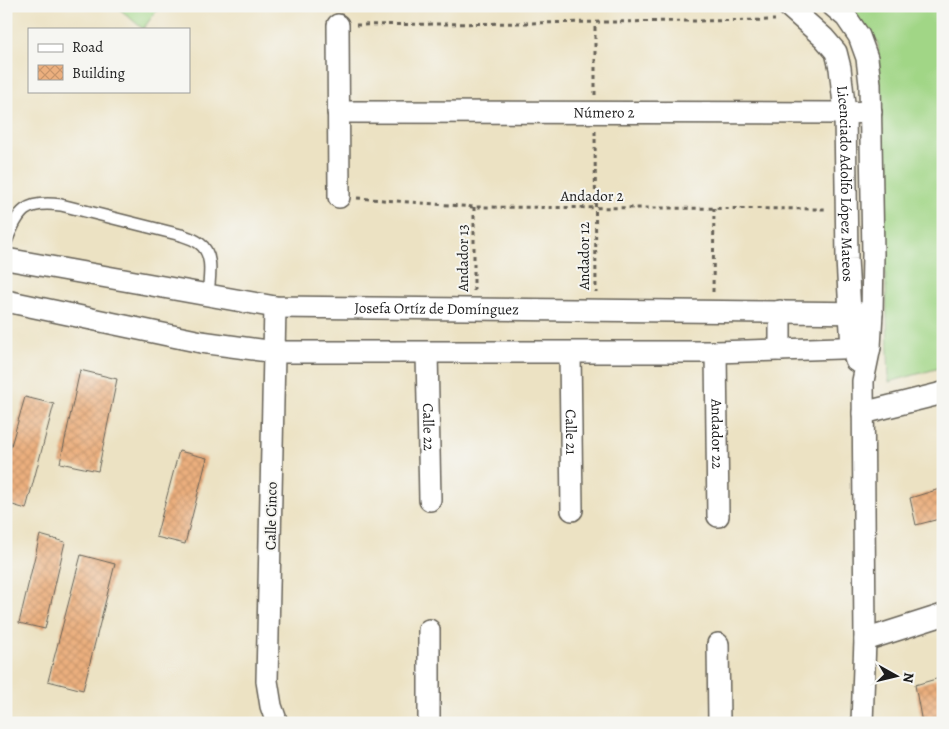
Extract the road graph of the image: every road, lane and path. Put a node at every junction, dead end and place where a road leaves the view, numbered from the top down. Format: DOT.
graph roads {
  1 [pos="833,6"];
  2 [pos="796,13"];
  3 [pos="595,23"];
  4 [pos="338,25"];
  5 [pos="338,112"];
  6 [pos="594,112"];
  7 [pos="872,112"];
  8 [pos="845,113"];
  9 [pos="339,197"];
  10 [pos="474,207"];
  11 [pos="595,208"];
  12 [pos="714,208"];
  13 [pos="846,209"];
  14 [pos="6,242"];
  15 [pos="6,259"];
  16 [pos="208,295"];
  17 [pos="6,302"];
  18 [pos="275,307"];
  19 [pos="474,308"];
  20 [pos="596,309"];
  21 [pos="713,310"];
  22 [pos="780,311"];
  23 [pos="850,312"];
  24 [pos="872,313"];
  25 [pos="861,347"];
  26 [pos="780,350"];
  27 [pos="275,352"];
  28 [pos="716,352"];
  29 [pos="427,353"];
  30 [pos="570,353"];
  31 [pos="943,393"];
  32 [pos="863,413"];
  33 [pos="430,500"];
  34 [pos="572,510"];
  35 [pos="718,516"];
  36 [pos="943,615"];
  37 [pos="429,630"];
  38 [pos="865,640"];
  39 [pos="718,644"];
  40 [pos="277,723"];
  41 [pos="429,723"];
  42 [pos="719,723"];
  43 [pos="862,723"];
  1 -- 7 [label="street, Licenciado Adolfo López Mateos"];
  2 -- 3 [label="path"];
  2 -- 8 [label="street, Licenciado Adolfo López Mateos"];
  3 -- 4 [label="path"];
  3 -- 6 [label="path, Andador 12"];
  4 -- 5 [label="street"];
  5 -- 6 [label="street, Número 2"];
  5 -- 9 [label="street"];
  6 -- 8 [label="street, Número 2"];
  6 -- 11 [label="path, Andador 12"];
  7 -- 8 [label="street, Número 2"];
  7 -- 24 [label="street, Licenciado Adolfo López Mateos"];
  8 -- 13 [label="street, Licenciado Adolfo López Mateos"];
  9 -- 10 [label="path, Andador 2"];
  10 -- 11 [label="path, Andador 2"];
  10 -- 19 [label="path, Andador 13"];
  11 -- 12 [label="path, Andador 2"];
  11 -- 20 [label="path, Andador 12"];
  12 -- 13 [label="path, Andador 2"];
  12 -- 21 [label="path"];
  13 -- 23 [label="street, Licenciado Adolfo López Mateos"];
  14 -- 16 [label="lane"];
  15 -- 16 [label="street, Josefa Ortíz de Domínguez"];
  16 -- 18 [label="street, Josefa Ortíz de Domínguez"];
  17 -- 27 [label="street"];
  18 -- 19 [label="street, Josefa Ortíz de Domínguez"];
  18 -- 27 [label="street, Calle Cinco"];
  19 -- 20 [label="street, Josefa Ortíz de Domínguez"];
  20 -- 21 [label="street, Josefa Ortíz de Domínguez"];
  21 -- 22 [label="street, Josefa Ortíz de Domínguez"];
  22 -- 23 [label="street, Josefa Ortíz de Domínguez"];
  22 -- 26 [label="street"];
  23 -- 24 [label="street, Josefa Ortíz de Domínguez"];
  23 -- 25 [label="street, Licenciado Adolfo López Mateos"];
  24 -- 25 [label="street, Licenciado Adolfo López Mateos"];
  25 -- 26 [label="street"];
  25 -- 32 [label="street, Licenciado Adolfo López Mateos"];
  26 -- 28 [label="street"];
  27 -- 29 [label="street"];
  27 -- 40 [label="street, Calle Cinco"];
  28 -- 30 [label="street"];
  28 -- 35 [label="street, Andador 22"];
  29 -- 30 [label="street"];
  29 -- 33 [label="street, Calle 22"];
  30 -- 34 [label="street, Calle 21"];
  31 -- 32 [label="street"];
  32 -- 38 [label="street, Licenciado Adolfo López Mateos"];
  36 -- 38 [label="street"];
  37 -- 41 [label="street"];
  38 -- 43 [label="street, Licenciado Adolfo López Mateos"];
  39 -- 42 [label="street"];
}
